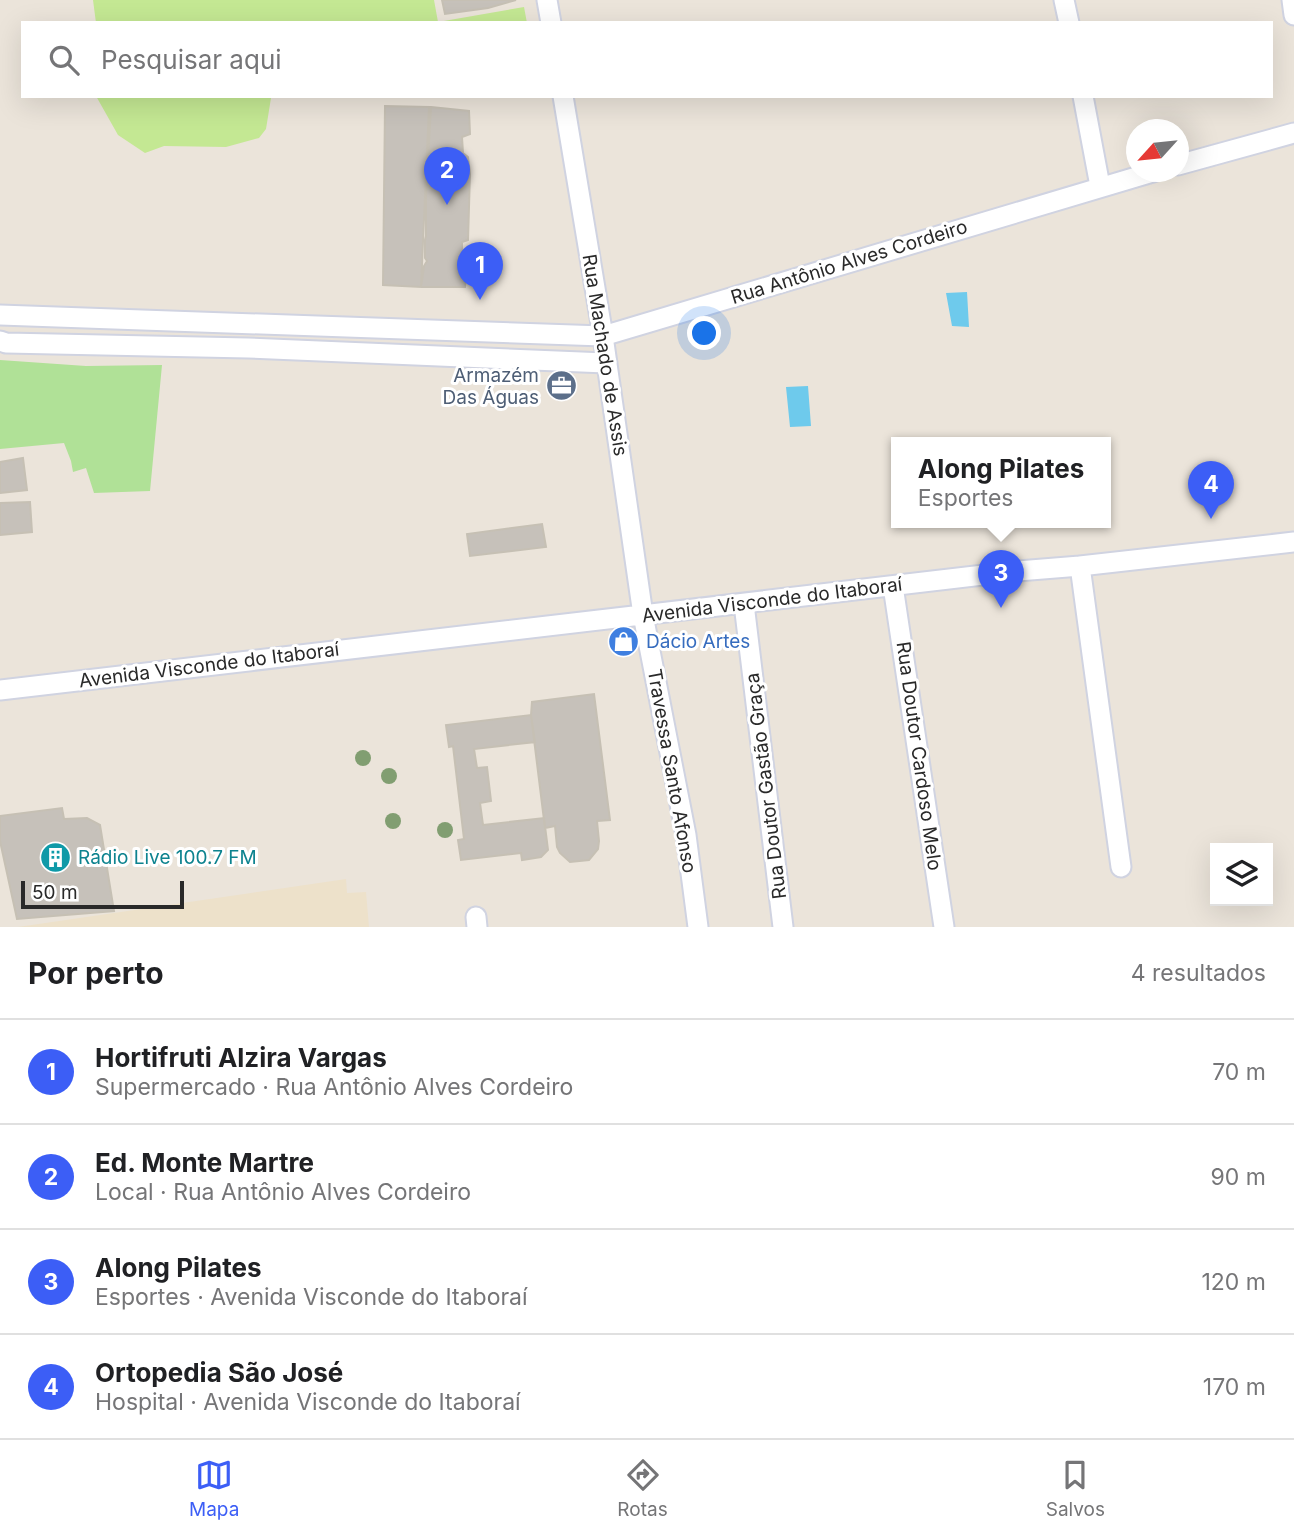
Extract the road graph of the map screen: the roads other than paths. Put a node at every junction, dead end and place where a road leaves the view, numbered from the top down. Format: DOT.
graph roads {
  1 [pos="547,0"];
  2 [pos="1064,0"];
  3 [pos="1292,0"];
  4 [pos="1294,15"];
  5 [pos="551,21"];
  6 [pos="1069,21"];
  7 [pos="563,98"];
  8 [pos="1083,98"];
  9 [pos="1294,133"];
  10 [pos="1189,161"];
  11 [pos="1126,179"];
  12 [pos="1100,186"];
  13 [pos="0,315"];
  14 [pos="249,323"];
  15 [pos="603,336"];
  16 [pos="0,341"];
  17 [pos="248,348"];
  18 [pos="607,363"];
  19 [pos="1294,542"];
  20 [pos="1080,566"];
  21 [pos="894,586"];
  22 [pos="744,604"];
  23 [pos="643,615"];
  24 [pos="0,690"];
  25 [pos="1121,867"];
  26 [pos="698,927"];
  27 [pos="783,927"];
  28 [pos="944,927"];
  1 -- 5 [label="street"];
  2 -- 6 [label="street"];
  3 -- 4 [label="street"];
  7 -- 15 [label="street, Rua Machado de Assis"];
  8 -- 12 [label="street"];
  9 -- 10 [label="street"];
  11 -- 12 [label="street, Rua Antônio Alves Cordeiro"];
  12 -- 15 [label="street, Rua Antônio Alves Cordeiro"];
  13 -- 14 [label="street, Rua Antônio Alves Cordeiro"];
  14 -- 15 [label="street, Rua Antônio Alves Cordeiro"];
  14 -- 17 [label="street"];
  15 -- 18 [label="street, Rua Machado de Assis"];
  16 -- 17 [label="street"];
  17 -- 18 [label="street"];
  18 -- 23 [label="street, Rua Machado de Assis"];
  19 -- 20 [label="street, Avenida Visconde do Itaboraí"];
  20 -- 21 [label="street, Avenida Visconde do Itaboraí"];
  20 -- 25 [label="street"];
  21 -- 22 [label="street, Avenida Visconde do Itaboraí"];
  21 -- 28 [label="street, Rua Doutor Cardoso Melo"];
  22 -- 23 [label="street, Avenida Visconde do Itaboraí"];
  22 -- 27 [label="street, Rua Doutor Gastão Graça"];
  23 -- 24 [label="street, Avenida Visconde do Itaboraí"];
  23 -- 26 [label="street, Travessa Santo Afonso"];
}
